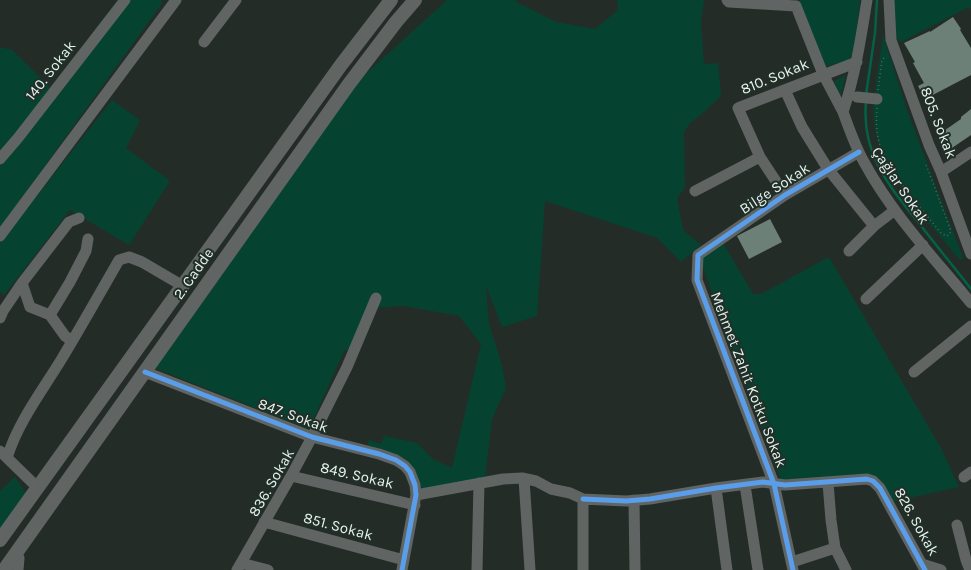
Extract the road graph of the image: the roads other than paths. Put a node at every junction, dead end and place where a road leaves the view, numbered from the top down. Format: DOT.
graph roads {
  1 [pos="124,0"];
  2 [pos="176,0"];
  3 [pos="236,0"];
  4 [pos="391,0"];
  5 [pos="415,0"];
  6 [pos="867,0"];
  7 [pos="889,0"];
  8 [pos="728,1"];
  9 [pos="204,42"];
  10 [pos="856,62"];
  11 [pos="823,74"];
  12 [pos="785,90"];
  13 [pos="857,97"];
  14 [pos="877,99"];
  15 [pos="842,112"];
  16 [pos="859,152"];
  17 [pos="971,152"];
  18 [pos="760,157"];
  19 [pos="0,159"];
  20 [pos="828,170"];
  21 [pos="941,172"];
  22 [pos="695,191"];
  23 [pos="785,195"];
  24 [pos="895,210"];
  25 [pos="79,218"];
  26 [pos="874,226"];
  27 [pos="0,236"];
  28 [pos="88,239"];
  29 [pos="923,245"];
  30 [pos="705,249"];
  31 [pos="849,251"];
  32 [pos="971,254"];
  33 [pos="22,283"];
  34 [pos="183,286"];
  35 [pos="376,298"];
  36 [pos="866,299"];
  37 [pos="971,303"];
  38 [pos="50,315"];
  39 [pos="0,318"];
  40 [pos="971,326"];
  41 [pos="72,341"];
  42 [pos="145,372"];
  43 [pos="914,372"];
  44 [pos="312,437"];
  45 [pos="4,455"];
  46 [pos="291,476"];
  47 [pos="524,479"];
  48 [pos="479,483"];
  49 [pos="828,483"];
  50 [pos="774,484"];
  51 [pos="745,485"];
  52 [pos="38,488"];
  53 [pos="716,488"];
  54 [pos="583,498"];
  55 [pos="416,500"];
  56 [pos="634,500"];
  57 [pos="264,522"];
  58 [pos="957,525"];
  59 [pos="0,540"];
  60 [pos="836,548"];
  61 [pos="968,548"];
  62 [pos="15,554"];
  63 [pos="403,565"];
  64 [pos="239,566"];
  65 [pos="792,566"];
  66 [pos="924,567"];
  67 [pos="4,570"];
  68 [pos="18,570"];
  69 [pos="268,570"];
  70 [pos="478,570"];
  71 [pos="530,570"];
  72 [pos="583,570"];
  73 [pos="635,570"];
  74 [pos="727,570"];
  75 [pos="758,570"];
  76 [pos="846,570"];
  77 [pos="940,570"];
  78 [pos="970,570"];
  1 -- 19 [label="street, 140. Sokak"];
  2 -- 27 [label="street"];
  3 -- 9 [label="street"];
  4 -- 34 [label="main road, 2. Cadde"];
  5 -- 42 [label="main road, 2. Cadde"];
  6 -- 10 [label="street"];
  7 -- 21 [label="street, 805. Sokak"];
  8 -- 11 [label="street, Çağlar Sokak"];
  10 -- 11 [label="street, 810. Sokak"];
  10 -- 15 [label="street"];
  11 -- 12 [label="street, 810. Sokak"];
  11 -- 15 [label="street, Çağlar Sokak"];
  12 -- 18 [label="street, 810. Sokak"];
  12 -- 20 [label="street"];
  13 -- 14 [label="street"];
  15 -- 16 [label="street, Çağlar Sokak"];
  16 -- 20 [label="street, Bilge Sokak"];
  16 -- 24 [label="street, Çağlar Sokak"];
  17 -- 21 [label="street"];
  18 -- 22 [label="street"];
  18 -- 23 [label="street"];
  20 -- 23 [label="street, Bilge Sokak"];
  20 -- 26 [label="street"];
  21 -- 32 [label="street, 805. Sokak"];
  23 -- 30 [label="street, Bilge Sokak"];
  24 -- 26 [label="street"];
  24 -- 29 [label="street, Çağlar Sokak"];
  25 -- 33 [label="street"];
  26 -- 31 [label="street"];
  28 -- 38 [label="street"];
  29 -- 36 [label="street"];
  29 -- 37 [label="street, Çağlar Sokak"];
  30 -- 50 [label="street, Mehmet Zahit Kotku Sokak"];
  33 -- 38 [label="street"];
  33 -- 39 [label="street"];
  34 -- 41 [label="street"];
  34 -- 52 [label="main road, 2. Cadde"];
  35 -- 44 [label="street, 836. Sokak"];
  38 -- 41 [label="street"];
  40 -- 43 [label="street"];
  41 -- 45 [label="street"];
  42 -- 44 [label="street, 847. Sokak"];
  42 -- 62 [label="main road, 2. Cadde"];
  44 -- 46 [label="street, 836. Sokak"];
  44 -- 55 [label="street, 847. Sokak"];
  45 -- 52 [label="street"];
  46 -- 55 [label="street, 849. Sokak"];
  46 -- 57 [label="street, 836. Sokak"];
  47 -- 48 [label="street"];
  47 -- 54 [label="street"];
  47 -- 71 [label="street"];
  48 -- 55 [label="street"];
  48 -- 70 [label="street"];
  49 -- 50 [label="street"];
  49 -- 60 [label="street"];
  49 -- 66 [label="street, 826. Sokak"];
  50 -- 51 [label="street"];
  50 -- 65 [label="street, Mehmet Zahit Kotku Sokak"];
  51 -- 53 [label="street"];
  51 -- 75 [label="street"];
  52 -- 59 [label="main road, 2. Cadde"];
  53 -- 56 [label="street"];
  53 -- 74 [label="street"];
  54 -- 56 [label="street"];
  54 -- 72 [label="street"];
  55 -- 63 [label="street"];
  56 -- 73 [label="street"];
  57 -- 63 [label="street, 851. Sokak"];
  57 -- 64 [label="street, 836. Sokak"];
  58 -- 61 [label="street"];
  60 -- 65 [label="street"];
  60 -- 76 [label="street"];
  61 -- 78 [label="street"];
  62 -- 67 [label="main road, 2. Cadde"];
  62 -- 68 [label="street"];
  64 -- 69 [label="street"];
  66 -- 77 [label="street"];
}
